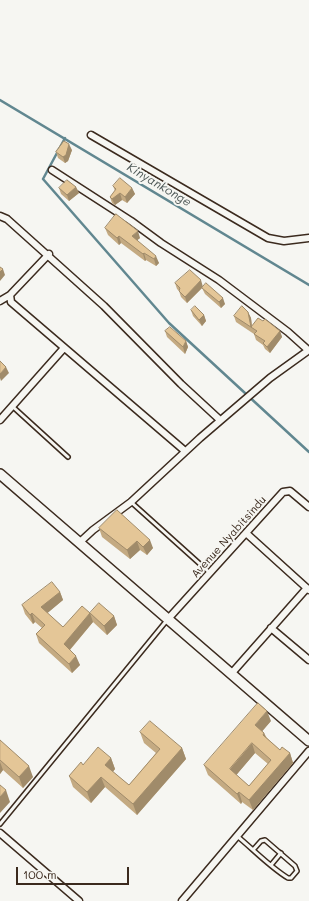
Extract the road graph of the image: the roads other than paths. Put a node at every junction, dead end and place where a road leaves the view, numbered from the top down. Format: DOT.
graph roads {
  1 [pos="91,135"];
  2 [pos="52,170"];
  3 [pos="0,216"];
  4 [pos="309,238"];
  5 [pos="49,254"];
  6 [pos="10,295"];
  7 [pos="0,301"];
  8 [pos="64,348"];
  9 [pos="308,350"];
  10 [pos="12,406"];
  11 [pos="0,420"];
  12 [pos="220,420"];
  13 [pos="185,452"];
  14 [pos="68,457"];
  15 [pos="0,474"];
  16 [pos="131,502"];
  17 [pos="309,507"];
  18 [pos="246,533"];
  19 [pos="80,542"];
  20 [pos="210,573"];
  21 [pos="308,589"];
  22 [pos="168,619"];
  23 [pos="270,628"];
  24 [pos="309,660"];
  25 [pos="231,674"];
  26 [pos="309,742"];
  27 [pos="309,751"];
  28 [pos="0,824"];
  29 [pos="0,832"];
  30 [pos="237,836"];
  31 [pos="254,850"];
  32 [pos="281,854"];
  33 [pos="271,865"];
  34 [pos="79,901"];
  35 [pos="182,901"];
  1 -- 4 [label="street"];
  2 -- 9 [label="street"];
  3 -- 5 [label="street"];
  5 -- 6 [label="street"];
  5 -- 12 [label="street"];
  6 -- 7 [label="street"];
  6 -- 8 [label="street"];
  8 -- 10 [label="street"];
  8 -- 13 [label="street"];
  9 -- 12 [label="street"];
  10 -- 11 [label="street"];
  10 -- 14 [label="lane"];
  12 -- 13 [label="street"];
  13 -- 16 [label="street"];
  15 -- 19 [label="street"];
  16 -- 19 [label="street"];
  16 -- 20 [label="lane"];
  17 -- 18 [label="street, Avenue Nyabitsindu"];
  18 -- 20 [label="street, Avenue Nyabitsindu"];
  18 -- 21 [label="street"];
  19 -- 22 [label="street"];
  20 -- 22 [label="street, Avenue Nyabitsindu"];
  21 -- 23 [label="street"];
  22 -- 25 [label="street"];
  22 -- 28 [label="lane"];
  23 -- 24 [label="street"];
  23 -- 25 [label="street"];
  25 -- 26 [label="street"];
  27 -- 30 [label="street"];
  29 -- 34 [label="street"];
  30 -- 31 [label="lane"];
  30 -- 35 [label="street"];
  31 -- 32 [label="lane"];
  31 -- 33 [label="lane"];
  32 -- 33 [label="lane"];
  32 -- 33 [label="lane"];
}
